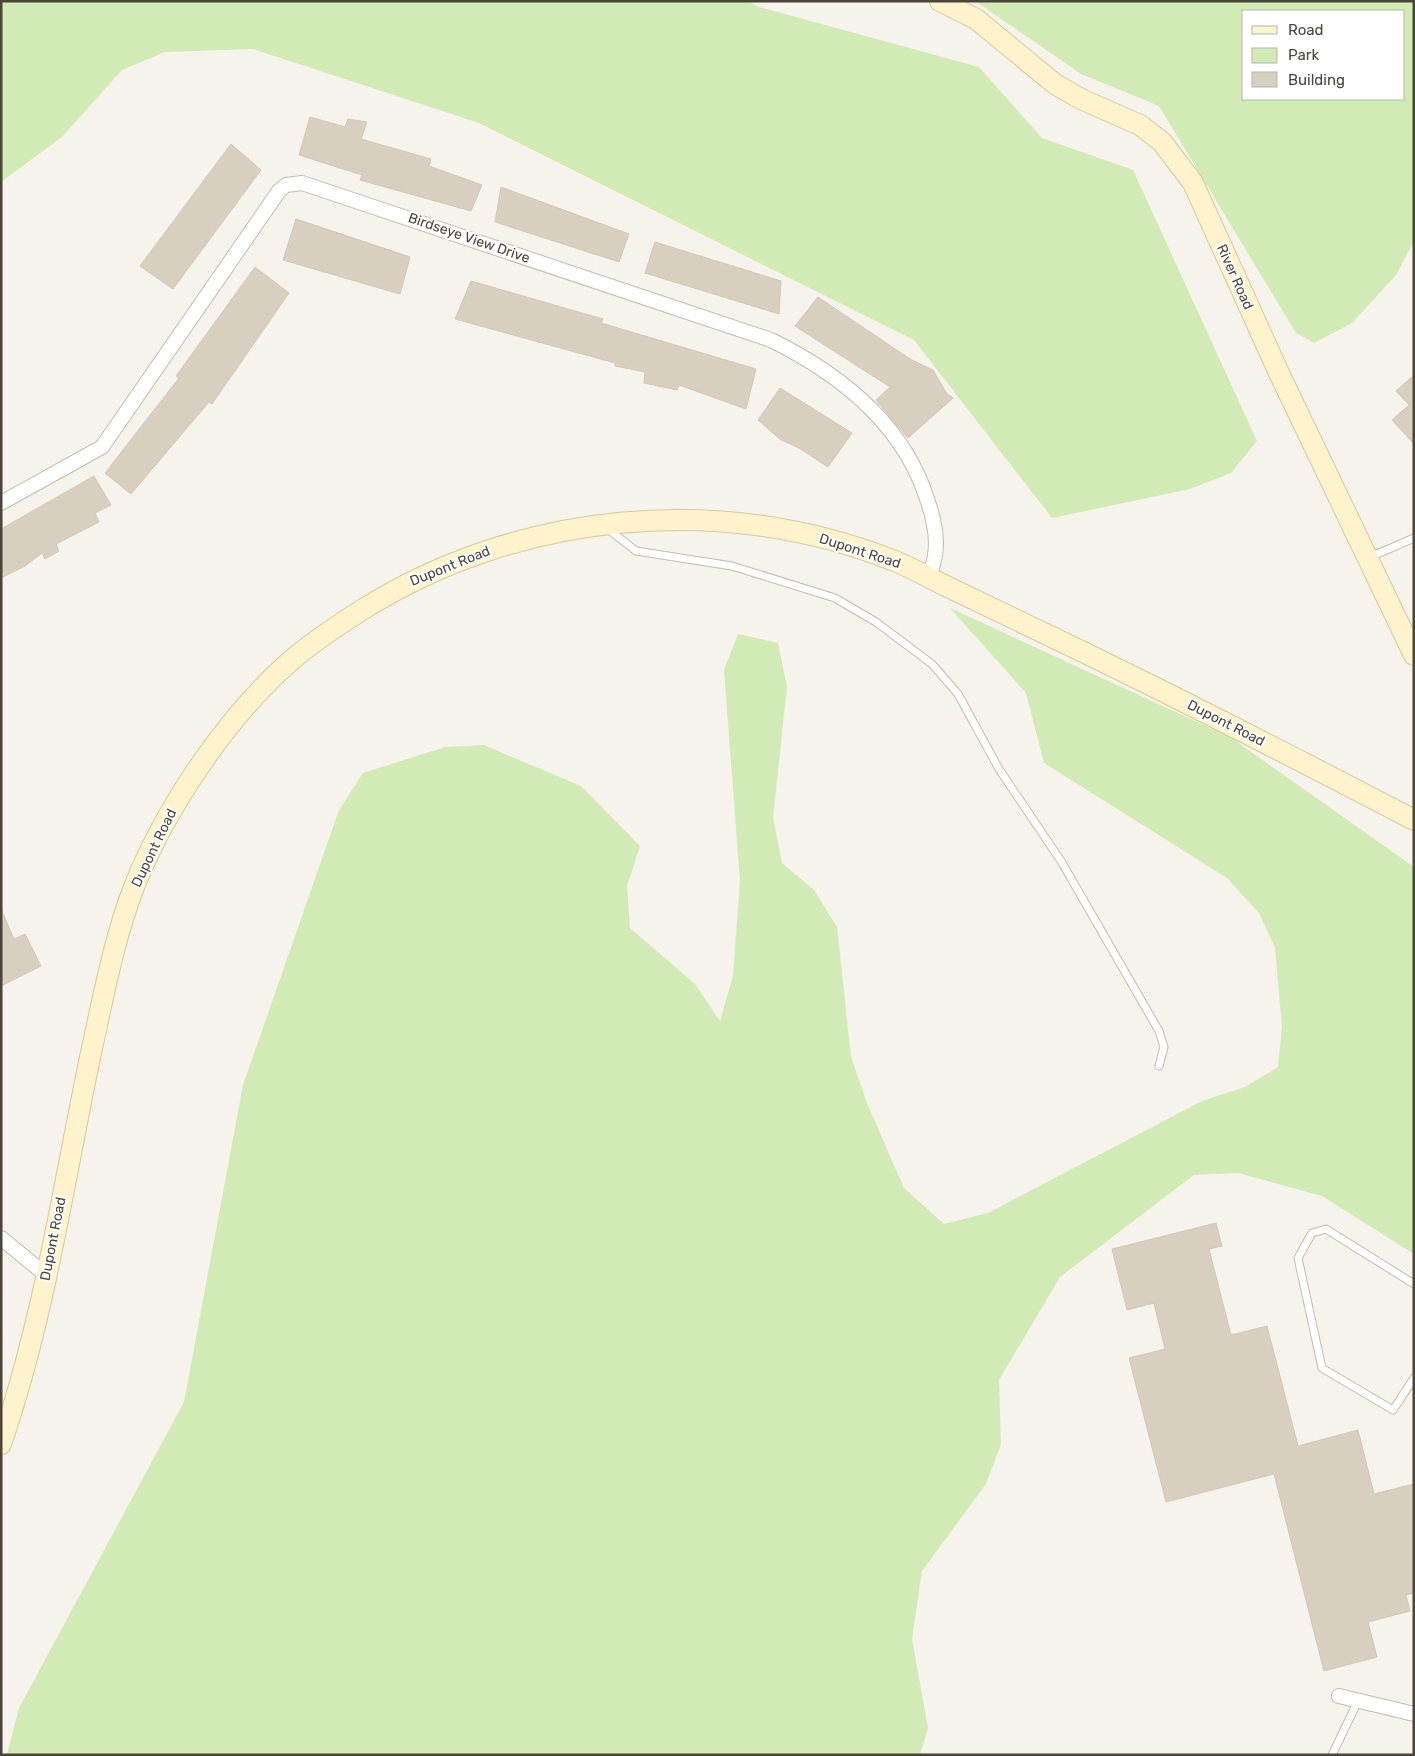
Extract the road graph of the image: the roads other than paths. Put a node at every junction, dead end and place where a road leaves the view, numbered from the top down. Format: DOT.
graph roads {
  1 [pos="940,1"];
  2 [pos="1,503"];
  3 [pos="602,525"];
  4 [pos="1414,538"];
  5 [pos="1366,559"];
  6 [pos="929,578"];
  7 [pos="1414,655"];
  8 [pos="1414,820"];
  9 [pos="1159,1066"];
  10 [pos="1,1238"];
  11 [pos="46,1275"];
  12 [pos="1414,1284"];
  13 [pos="1414,1378"];
  14 [pos="1,1444"];
  15 [pos="1339,1696"];
  16 [pos="1358,1701"];
  17 [pos="1414,1714"];
  18 [pos="1332,1755"];
  1 -- 5 [label="street, River Road"];
  2 -- 6 [label="street, Birdseye View Drive"];
  3 -- 6 [label="street, Dupont Road"];
  3 -- 9 [label="lane"];
  3 -- 11 [label="street, Dupont Road"];
  4 -- 5 [label="lane"];
  5 -- 7 [label="street, River Road"];
  6 -- 8 [label="street, Dupont Road"];
  10 -- 11 [label="street"];
  11 -- 14 [label="street, Dupont Road"];
  12 -- 13 [label="lane"];
  15 -- 16 [label="street"];
  16 -- 17 [label="street"];
  16 -- 18 [label="lane"];
}
